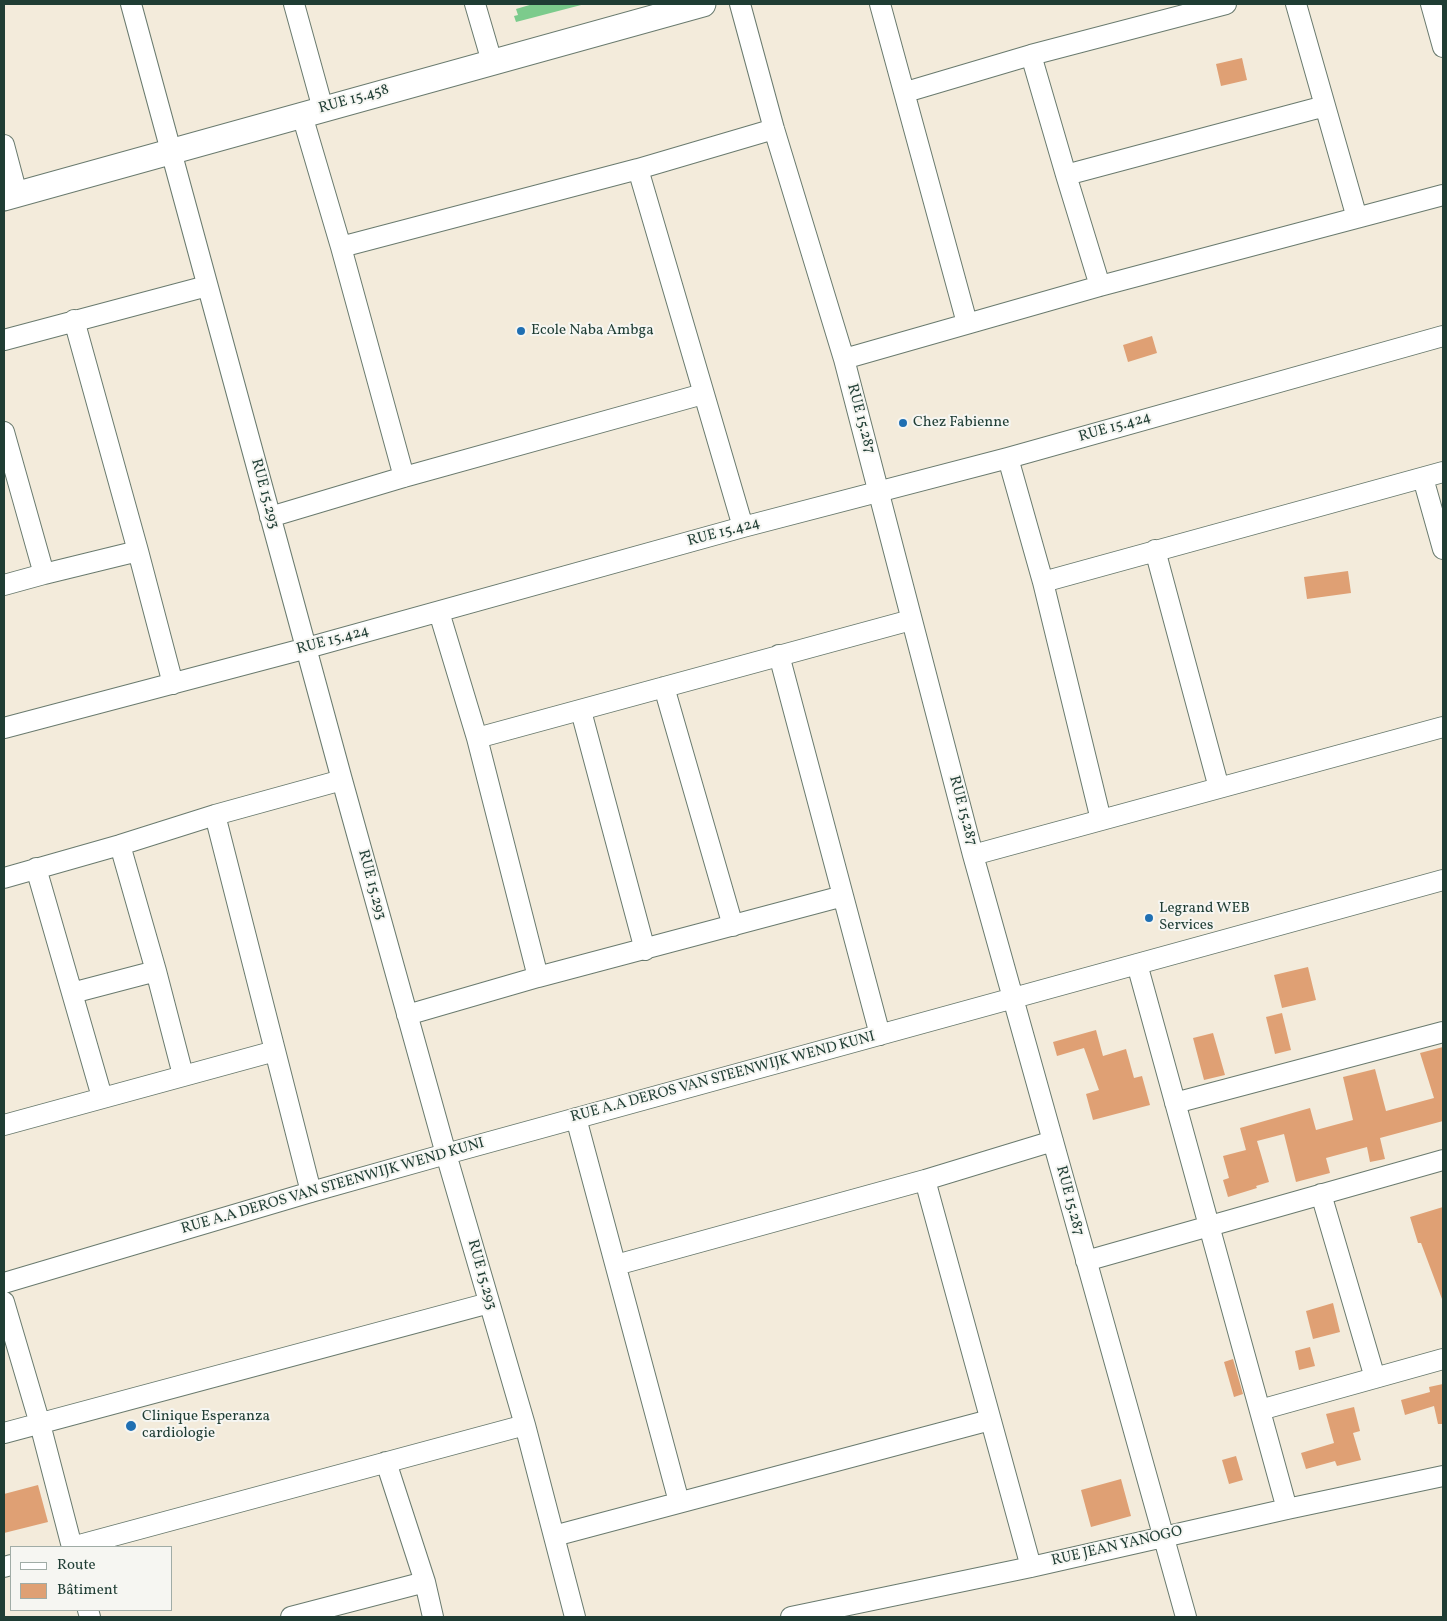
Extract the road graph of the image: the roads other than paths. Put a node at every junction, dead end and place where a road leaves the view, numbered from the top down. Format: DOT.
graph roads {
  1 [pos="131,4"];
  2 [pos="294,4"];
  3 [pos="475,4"];
  4 [pos="704,4"];
  5 [pos="740,4"];
  6 [pos="880,4"];
  7 [pos="1226,4"];
  8 [pos="1296,4"];
  9 [pos="1431,4"];
  10 [pos="1443,47"];
  11 [pos="1032,55"];
  12 [pos="492,62"];
  13 [pos="906,92"];
  14 [pos="1325,106"];
  15 [pos="313,112"];
  16 [pos="774,129"];
  17 [pos="4,145"];
  18 [pos="170,151"];
  19 [pos="638,168"];
  20 [pos="1066,175"];
  21 [pos="1443,195"];
  22 [pos="11,196"];
  23 [pos="1357,218"];
  24 [pos="341,247"];
  25 [pos="207,286"];
  26 [pos="1100,286"];
  27 [pos="74,320"];
  28 [pos="967,323"];
  29 [pos="1443,336"];
  30 [pos="4,340"];
  31 [pos="844,359"];
  32 [pos="702,394"];
  33 [pos="4,432"];
  34 [pos="1008,458"];
  35 [pos="1443,472"];
  36 [pos="404,477"];
  37 [pos="1423,478"];
  38 [pos="879,492"];
  39 [pos="270,517"];
  40 [pos="743,527"];
  41 [pos="1156,550"];
  42 [pos="1443,550"];
  43 [pos="138,552"];
  44 [pos="44,574"];
  45 [pos="1043,582"];
  46 [pos="4,586"];
  47 [pos="439,612"];
  48 [pos="911,620"];
  49 [pos="307,648"];
  50 [pos="779,656"];
  51 [pos="173,684"];
  52 [pos="664,687"];
  53 [pos="581,711"];
  54 [pos="4,728"];
  55 [pos="1443,728"];
  56 [pos="477,738"];
  57 [pos="342,780"];
  58 [pos="1219,788"];
  59 [pos="215,816"];
  60 [pos="1101,820"];
  61 [pos="120,846"];
  62 [pos="973,855"];
  63 [pos="36,868"];
  64 [pos="4,878"];
  65 [pos="1443,880"];
  66 [pos="843,896"];
  67 [pos="733,926"];
  68 [pos="645,950"];
  69 [pos="1137,964"];
  70 [pos="156,971"];
  71 [pos="538,976"];
  72 [pos="72,993"];
  73 [pos="1013,998"];
  74 [pos="407,1015"];
  75 [pos="1443,1032"];
  76 [pos="880,1035"];
  77 [pos="275,1051"];
  78 [pos="183,1075"];
  79 [pos="102,1097"];
  80 [pos="1175,1103"];
  81 [pos="576,1118"];
  82 [pos="4,1125"];
  83 [pos="1053,1141"];
  84 [pos="446,1154"];
  85 [pos="1443,1160"];
  86 [pos="925,1180"];
  87 [pos="311,1192"];
  88 [pos="1321,1194"];
  89 [pos="1209,1226"];
  90 [pos="1086,1260"];
  91 [pos="616,1265"];
  92 [pos="4,1283"];
  93 [pos="4,1302"];
  94 [pos="489,1303"];
  95 [pos="1443,1359"];
  96 [pos="1375,1378"];
  97 [pos="1260,1410"];
  98 [pos="990,1420"];
  99 [pos="40,1424"];
  100 [pos="524,1425"];
  101 [pos="4,1433"];
  102 [pos="386,1462"];
  103 [pos="1443,1476"];
  104 [pos="679,1502"];
  105 [pos="1287,1509"];
  106 [pos="554,1536"];
  107 [pos="1163,1536"];
  108 [pos="72,1546"];
  109 [pos="76,1546"];
  110 [pos="1030,1566"];
  111 [pos="425,1582"];
  112 [pos="291,1617"];
  113 [pos="433,1617"];
  114 [pos="575,1617"];
  115 [pos="792,1617"];
  116 [pos="1186,1617"];
  1 -- 18 [label="street, RUE 15.293"];
  2 -- 15 [label="street"];
  3 -- 12 [label="street"];
  4 -- 12 [label="main road, RUE 15.458"];
  5 -- 16 [label="street, RUE 15.287"];
  6 -- 13 [label="street"];
  7 -- 11 [label="street"];
  8 -- 14 [label="street"];
  9 -- 10 [label="street"];
  11 -- 13 [label="street"];
  11 -- 20 [label="street"];
  12 -- 15 [label="main road, RUE 15.458"];
  13 -- 28 [label="street"];
  14 -- 20 [label="street"];
  14 -- 23 [label="street"];
  15 -- 18 [label="main road, RUE 15.458"];
  15 -- 24 [label="street"];
  16 -- 19 [label="street"];
  16 -- 31 [label="street, RUE 15.287"];
  17 -- 22 [label="street"];
  18 -- 22 [label="main road, RUE 15.458"];
  18 -- 25 [label="street, RUE 15.293"];
  19 -- 24 [label="street"];
  19 -- 32 [label="street"];
  20 -- 26 [label="street"];
  21 -- 23 [label="street"];
  23 -- 26 [label="street"];
  24 -- 36 [label="street"];
  25 -- 27 [label="street"];
  25 -- 39 [label="street, RUE 15.293"];
  26 -- 28 [label="street"];
  27 -- 30 [label="street"];
  27 -- 43 [label="street"];
  28 -- 31 [label="street"];
  29 -- 34 [label="street, RUE 15.424"];
  31 -- 38 [label="street, RUE 15.287"];
  32 -- 36 [label="street"];
  32 -- 40 [label="street"];
  33 -- 44 [label="street"];
  34 -- 38 [label="street, RUE 15.424"];
  34 -- 45 [label="street"];
  35 -- 37 [label="street"];
  36 -- 39 [label="street"];
  37 -- 41 [label="street"];
  37 -- 42 [label="street"];
  38 -- 40 [label="street, RUE 15.424"];
  38 -- 48 [label="street, RUE 15.287"];
  39 -- 49 [label="street, RUE 15.293"];
  40 -- 47 [label="street, RUE 15.424"];
  41 -- 45 [label="street"];
  41 -- 58 [label="street"];
  43 -- 44 [label="street"];
  43 -- 51 [label="street"];
  44 -- 46 [label="street"];
  45 -- 60 [label="street"];
  47 -- 49 [label="street, RUE 15.424"];
  47 -- 56 [label="street"];
  48 -- 50 [label="street"];
  48 -- 62 [label="street, RUE 15.287"];
  49 -- 51 [label="street, RUE 15.424"];
  49 -- 57 [label="street, RUE 15.293"];
  50 -- 52 [label="street"];
  50 -- 66 [label="street"];
  51 -- 54 [label="street, RUE 15.424"];
  52 -- 53 [label="street"];
  52 -- 67 [label="street"];
  53 -- 56 [label="street"];
  53 -- 68 [label="street"];
  55 -- 58 [label="street"];
  56 -- 71 [label="street"];
  57 -- 59 [label="street"];
  57 -- 74 [label="street, RUE 15.293"];
  58 -- 60 [label="street"];
  59 -- 61 [label="street"];
  59 -- 77 [label="street"];
  60 -- 62 [label="street"];
  61 -- 63 [label="street"];
  61 -- 70 [label="street"];
  62 -- 73 [label="street, RUE 15.287"];
  63 -- 64 [label="street"];
  63 -- 72 [label="street"];
  65 -- 69 [label="street, RUE A.A DEROS VAN STEENWIJK WEND KUNI"];
  66 -- 67 [label="street"];
  66 -- 76 [label="street"];
  67 -- 68 [label="street"];
  68 -- 71 [label="street"];
  69 -- 73 [label="street, RUE A.A DEROS VAN STEENWIJK WEND KUNI"];
  69 -- 80 [label="street"];
  70 -- 72 [label="street"];
  70 -- 78 [label="street"];
  71 -- 74 [label="street"];
  72 -- 79 [label="street"];
  73 -- 76 [label="street, RUE A.A DEROS VAN STEENWIJK WEND KUNI"];
  73 -- 83 [label="street, RUE 15.287"];
  74 -- 84 [label="street, RUE 15.293"];
  75 -- 80 [label="street"];
  76 -- 81 [label="street, RUE A.A DEROS VAN STEENWIJK WEND KUNI"];
  77 -- 78 [label="street"];
  77 -- 87 [label="street"];
  78 -- 79 [label="street"];
  79 -- 82 [label="street"];
  80 -- 89 [label="street"];
  81 -- 84 [label="street, RUE A.A DEROS VAN STEENWIJK WEND KUNI"];
  81 -- 91 [label="street"];
  83 -- 86 [label="street"];
  83 -- 90 [label="street, RUE 15.287"];
  84 -- 87 [label="street, RUE A.A DEROS VAN STEENWIJK WEND KUNI"];
  84 -- 94 [label="street, RUE 15.293"];
  85 -- 88 [label="street"];
  86 -- 91 [label="street"];
  86 -- 98 [label="street"];
  87 -- 92 [label="street, RUE A.A DEROS VAN STEENWIJK WEND KUNI"];
  88 -- 89 [label="street"];
  88 -- 96 [label="street"];
  89 -- 90 [label="street"];
  89 -- 97 [label="street"];
  90 -- 107 [label="street, RUE 15.287"];
  91 -- 104 [label="street"];
  93 -- 99 [label="street"];
  94 -- 99 [label="street"];
  94 -- 100 [label="street, RUE 15.293"];
  95 -- 96 [label="street"];
  96 -- 97 [label="street"];
  97 -- 105 [label="street"];
  98 -- 104 [label="street"];
  98 -- 110 [label="street"];
  99 -- 101 [label="street"];
  99 -- 108 [label="street"];
  100 -- 102 [label="street"];
  100 -- 106 [label="street, RUE 15.293"];
  102 -- 109 [label="street"];
  102 -- 111 [label="street"];
  103 -- 105 [label="street, RUE JEAN YANOGO"];
  104 -- 106 [label="street"];
  105 -- 107 [label="street, RUE JEAN YANOGO"];
  106 -- 114 [label="street, RUE 15.293"];
  107 -- 110 [label="street, RUE JEAN YANOGO"];
  107 -- 116 [label="street, RUE 15.287"];
  110 -- 115 [label="street, RUE JEAN YANOGO"];
  111 -- 112 [label="street"];
  111 -- 113 [label="street"];
}
